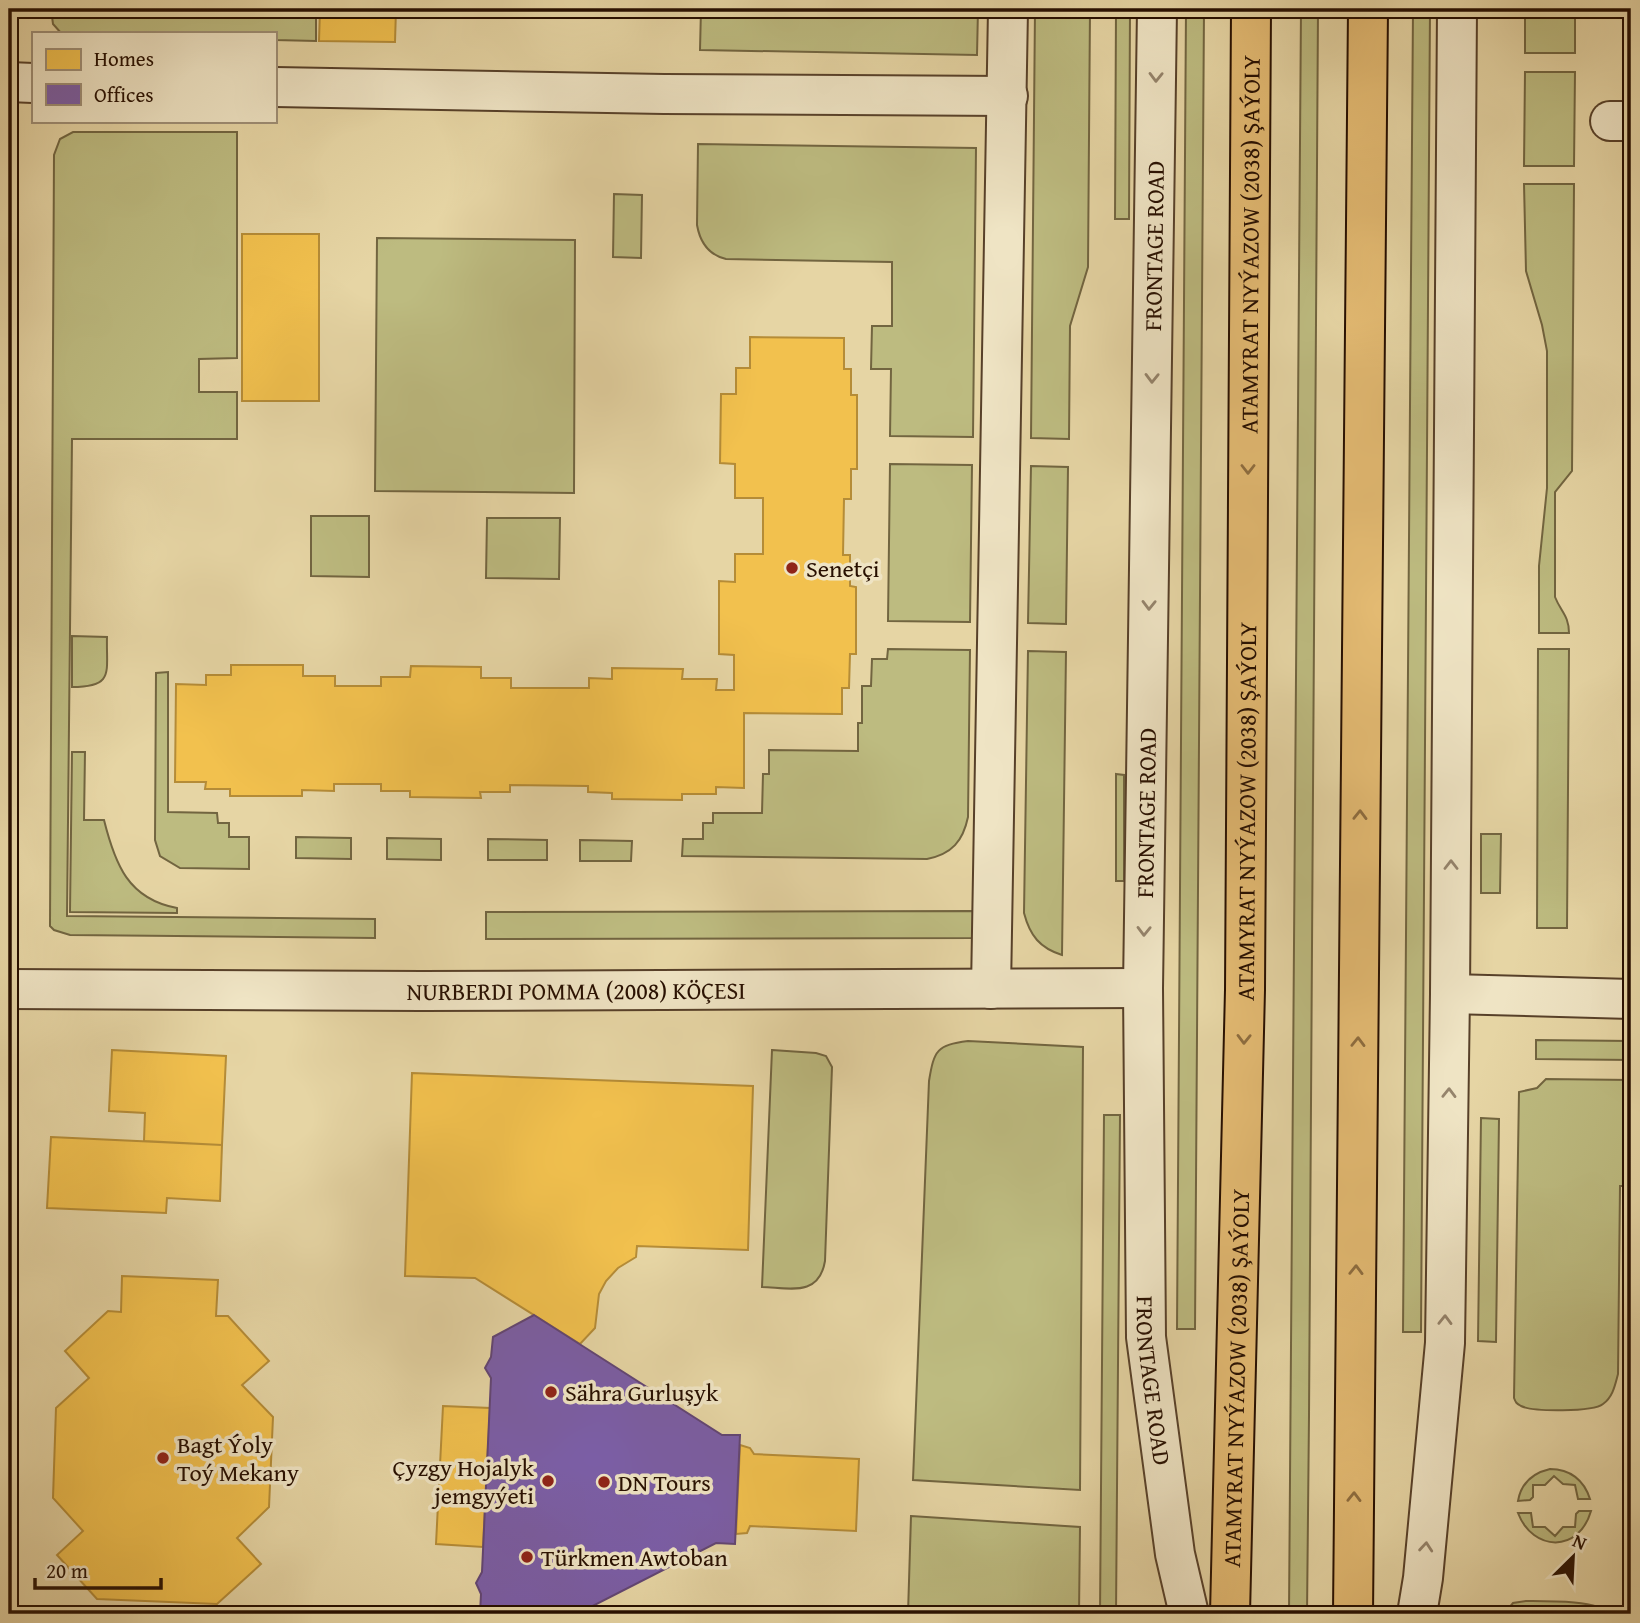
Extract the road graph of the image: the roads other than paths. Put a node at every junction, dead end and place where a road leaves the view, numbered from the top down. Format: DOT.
graph roads {
  1 [pos="1008,9"];
  2 [pos="1157,9"];
  3 [pos="1251,9"];
  4 [pos="1368,9"];
  5 [pos="1457,9"];
  6 [pos="9,82"];
  7 [pos="32,83"];
  8 [pos="276,87"];
  9 [pos="1008,96"];
  10 [pos="1143,988"];
  11 [pos="9,989"];
  12 [pos="991,989"];
  13 [pos="1450,994"];
  14 [pos="1631,999"];
  15 [pos="1189,1614"];
  16 [pos="1230,1614"];
  17 [pos="1353,1614"];
  18 [pos="1417,1614"];
  1 -- 9 [label="street"];
  2 -- 10 [label="street, FRONTAGE ROAD, one-way"];
  3 -- 16 [label="main road, ATAMYRAT NYÝAZOW (2038) ŞAÝOLY, one-way"];
  17 -- 4 [label="main road, one-way"];
  13 -- 5 [label="street, one-way"];
  6 -- 7 [label="street"];
  8 -- 9 [label="street"];
  9 -- 12 [label="street"];
  10 -- 12 [label="street, NURBERDI POMMA (2008) KÖÇESI"];
  10 -- 15 [label="street, FRONTAGE ROAD"];
  11 -- 12 [label="street, NURBERDI POMMA (2008) KÖÇESI"];
  13 -- 14 [label="street"];
  18 -- 13 [label="street, one-way"];
}
